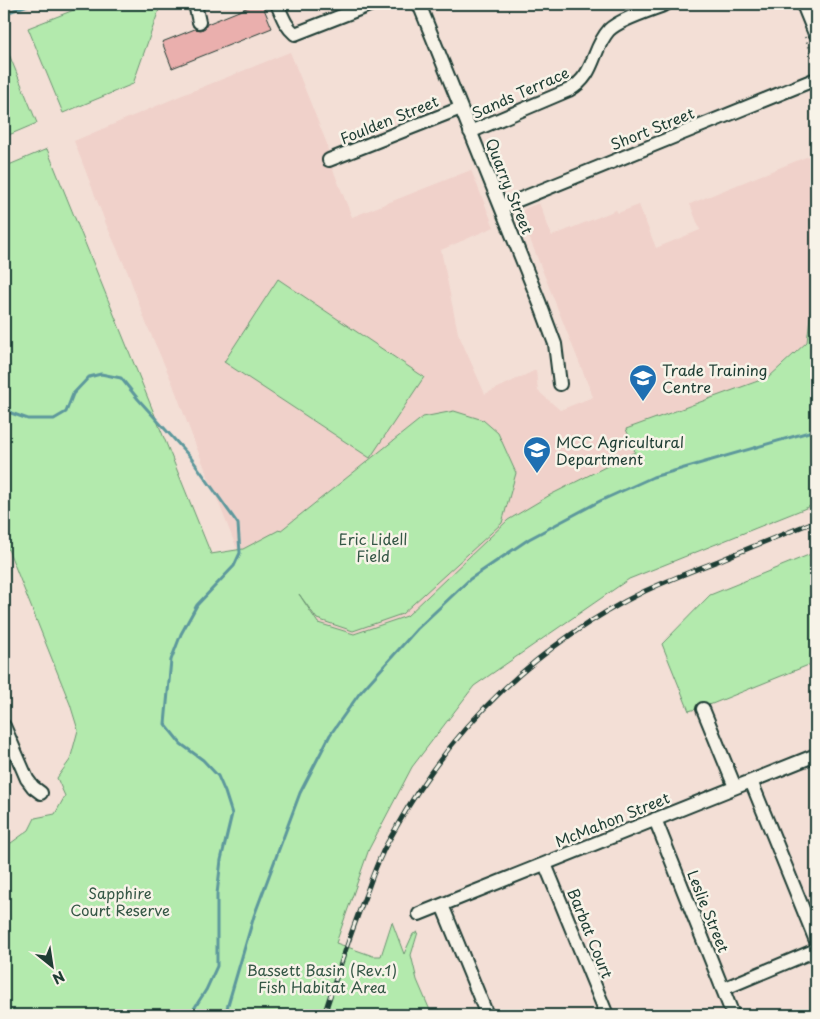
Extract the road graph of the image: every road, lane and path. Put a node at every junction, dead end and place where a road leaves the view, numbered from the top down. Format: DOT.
graph roads {
  1 [pos="195,4"];
  2 [pos="277,4"];
  3 [pos="372,4"];
  4 [pos="418,4"];
  5 [pos="666,4"];
  6 [pos="805,4"];
  7 [pos="199,22"];
  8 [pos="809,30"];
  9 [pos="816,73"];
  10 [pos="816,79"];
  11 [pos="461,108"];
  12 [pos="470,132"];
  13 [pos="329,160"];
  14 [pos="501,207"];
  15 [pos="560,384"];
  16 [pos="703,709"];
  17 [pos="4,726"];
  18 [pos="816,755"];
  19 [pos="751,781"];
  20 [pos="735,787"];
  21 [pos="41,793"];
  22 [pos="655,819"];
  23 [pos="545,864"];
  24 [pos="442,905"];
  25 [pos="419,914"];
  26 [pos="816,941"];
  27 [pos="816,950"];
  28 [pos="723,989"];
  29 [pos="487,1015"];
  30 [pos="606,1015"];
  31 [pos="733,1015"];
  1 -- 7 [label="street"];
  2 -- 3 [label="street"];
  4 -- 11 [label="street, Quarry Street"];
  5 -- 12 [label="street, Sands Terrace"];
  6 -- 8 [label="main road"];
  8 -- 9 [label="path"];
  10 -- 14 [label="street, Short Street"];
  11 -- 12 [label="street, Quarry Street"];
  11 -- 13 [label="street, Foulden Street"];
  12 -- 14 [label="street, Quarry Street"];
  14 -- 15 [label="street, Quarry Street"];
  16 -- 20 [label="street"];
  17 -- 21 [label="street"];
  18 -- 19 [label="street, McMahon Street"];
  19 -- 20 [label="street, McMahon Street"];
  19 -- 26 [label="street"];
  20 -- 22 [label="street, McMahon Street"];
  22 -- 23 [label="street, McMahon Street"];
  22 -- 28 [label="street, Leslie Street"];
  23 -- 24 [label="street, McMahon Street"];
  23 -- 30 [label="street, Barbat Court"];
  24 -- 25 [label="street, McMahon Street"];
  24 -- 29 [label="street"];
  27 -- 28 [label="street"];
  28 -- 31 [label="street, Leslie Street"];
}
